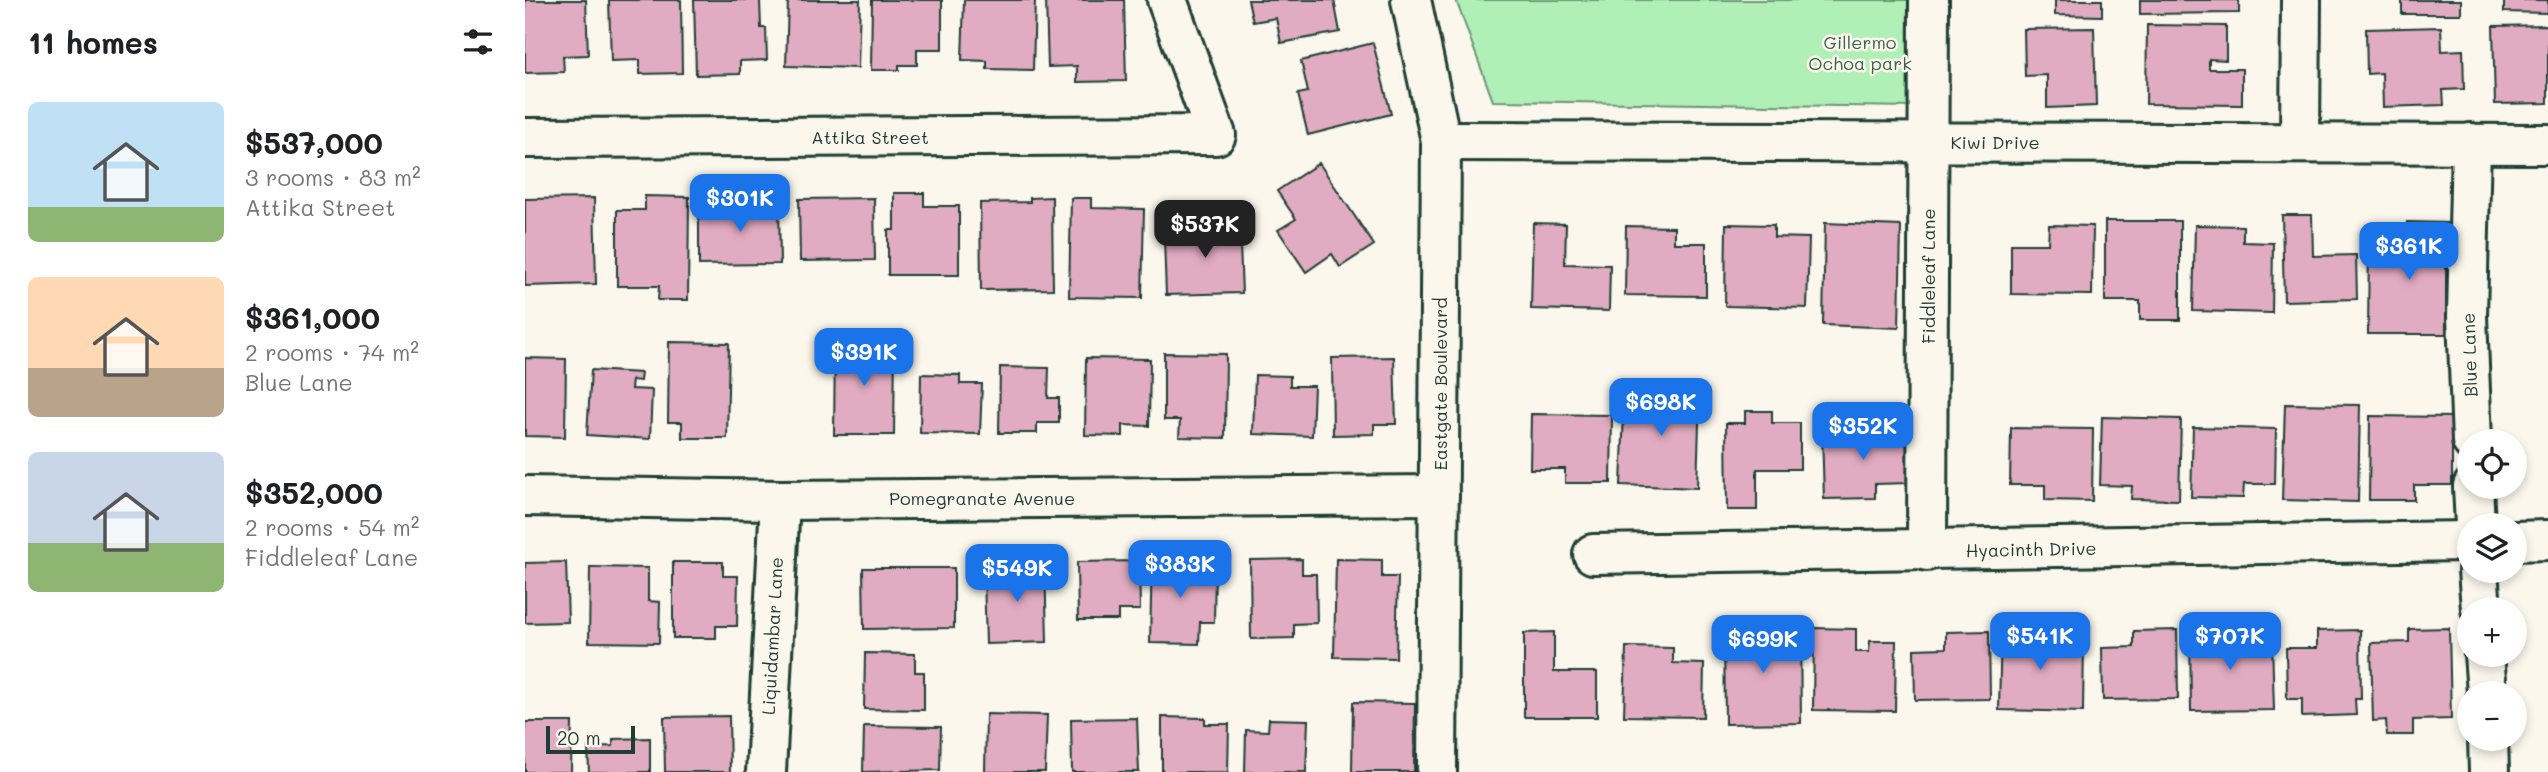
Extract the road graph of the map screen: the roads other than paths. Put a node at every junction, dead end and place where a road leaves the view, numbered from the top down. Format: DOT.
graph roads {
  1 [pos="1167,0"];
  2 [pos="1411,0"];
  3 [pos="1929,0"];
  4 [pos="2301,0"];
  5 [pos="525,138"];
  6 [pos="1441,141"];
  7 [pos="1928,142"];
  8 [pos="2300,143"];
  9 [pos="2471,144"];
  10 [pos="2548,144"];
  11 [pos="2472,429"];
  12 [pos="1439,495"];
  13 [pos="525,496"];
  14 [pos="780,500"];
  15 [pos="2548,540"];
  16 [pos="2457,541"];
  17 [pos="2527,541"];
  18 [pos="1927,551"];
  19 [pos="1593,554"];
  20 [pos="2488,751"];
  21 [pos="766,772"];
  22 [pos="1437,772"];
  23 [pos="2489,772"];
  1 -- 5 [label="street, Attika Street"];
  2 -- 6 [label="street, Eastgate Boulevard"];
  3 -- 7 [label="street, Fiddleleaf Lane"];
  4 -- 8 [label="street"];
  6 -- 7 [label="street, Kiwi Drive"];
  6 -- 12 [label="street, Eastgate Boulevard"];
  7 -- 8 [label="street, Kiwi Drive"];
  7 -- 18 [label="street, Fiddleleaf Lane"];
  8 -- 9 [label="street, Kiwi Drive"];
  9 -- 10 [label="street, Kiwi Drive"];
  9 -- 11 [label="street, Blue Lane"];
  12 -- 14 [label="street, Pomegranate Avenue"];
  12 -- 22 [label="street, Eastgate Boulevard"];
  13 -- 14 [label="street, Pomegranate Avenue"];
  14 -- 21 [label="street, Liquidambar Lane"];
  15 -- 17 [label="street"];
  16 -- 18 [label="street, Hyacinth Drive"];
  18 -- 19 [label="street, Hyacinth Drive"];
  20 -- 23 [label="street"];
}
